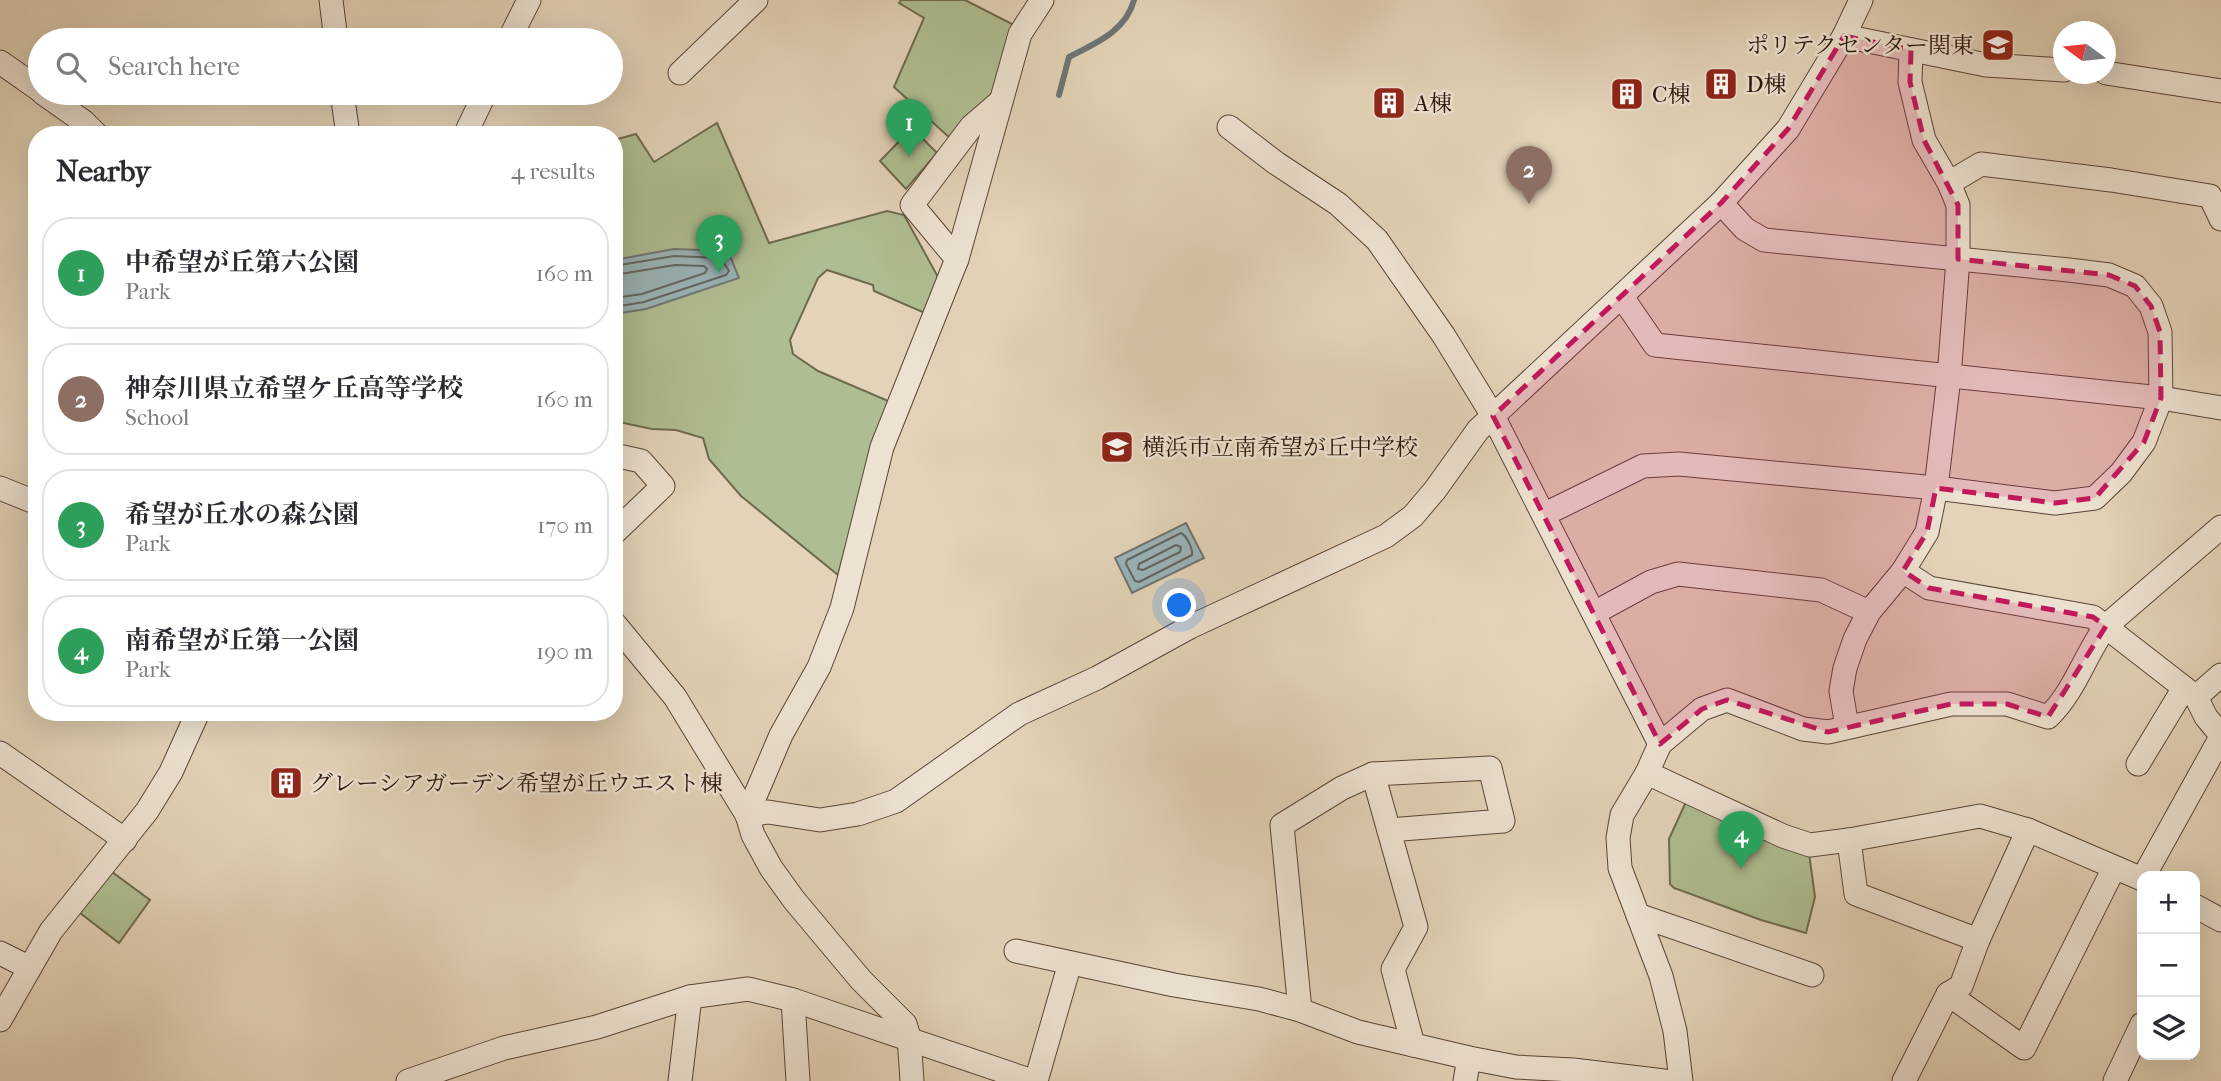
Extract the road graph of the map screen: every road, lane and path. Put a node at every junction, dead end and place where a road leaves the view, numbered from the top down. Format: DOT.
graph roads {
  1 [pos="331,0"];
  2 [pos="529,0"];
  3 [pos="756,0"];
  4 [pos="1042,0"];
  5 [pos="1861,0"];
  6 [pos="334,28"];
  7 [pos="515,28"];
  8 [pos="1844,36"];
  9 [pos="1912,50"];
  10 [pos="0,62"];
  11 [pos="2053,69"];
  12 [pos="680,73"];
  13 [pos="2116,75"];
  14 [pos="28,82"];
  15 [pos="2221,91"];
  16 [pos="1001,101"];
  17 [pos="60,105"];
  18 [pos="344,105"];
  19 [pos="480,105"];
  20 [pos="88,126"];
  21 [pos="347,126"];
  22 [pos="470,126"];
  23 [pos="1229,127"];
  24 [pos="1949,183"];
  25 [pos="1721,203"];
  26 [pos="2221,219"];
  27 [pos="957,259"];
  28 [pos="1958,259"];
  29 [pos="1622,297"];
  30 [pos="1950,377"];
  31 [pos="2161,398"];
  32 [pos="2221,408"];
  33 [pos="1493,416"];
  34 [pos="623,457"];
  35 [pos="0,488"];
  36 [pos="1936,488"];
  37 [pos="28,499"];
  38 [pos="1545,514"];
  39 [pos="623,524"];
  40 [pos="2221,527"];
  41 [pos="1903,571"];
  42 [pos="1869,612"];
  43 [pos="1594,613"];
  44 [pos="2106,626"];
  45 [pos="623,634"];
  46 [pos="2221,675"];
  47 [pos="2190,693"];
  48 [pos="194,721"];
  49 [pos="1847,727"];
  50 [pos="2221,736"];
  51 [pos="1660,744"];
  52 [pos="0,753"];
  53 [pos="2138,764"];
  54 [pos="1647,773"];
  55 [pos="1373,774"];
  56 [pos="747,815"];
  57 [pos="1389,830"];
  58 [pos="2028,830"];
  59 [pos="125,840"];
  60 [pos="1849,840"];
  61 [pos="2114,868"];
  62 [pos="2147,871"];
  63 [pos="2137,876"];
  64 [pos="2200,910"];
  65 [pos="1638,915"];
  66 [pos="2221,920"];
  67 [pos="1978,940"];
  68 [pos="1016,951"];
  69 [pos="0,953"];
  70 [pos="1070,963"];
  71 [pos="28,967"];
  72 [pos="1812,975"];
  73 [pos="1948,994"];
  74 [pos="690,997"];
  75 [pos="793,1000"];
  76 [pos="1300,1010"];
  77 [pos="0,1020"];
  78 [pos="2137,1035"];
  79 [pos="909,1037"];
  80 [pos="1413,1045"];
  81 [pos="1467,1070"];
  82 [pos="408,1081"];
  83 [pos="680,1081"];
  84 [pos="799,1081"];
  85 [pos="912,1081"];
  86 [pos="1034,1081"];
  87 [pos="1664,1081"];
  88 [pos="1681,1081"];
  89 [pos="1903,1081"];
  90 [pos="2115,1081"];
  1 -- 6 [label="street"];
  2 -- 7 [label="street"];
  3 -- 12 [label="street"];
  4 -- 16 [label="street"];
  5 -- 8 [label="street"];
  8 -- 9 [label="street"];
  8 -- 25 [label="street"];
  9 -- 11 [label="street"];
  9 -- 24 [label="street"];
  10 -- 14 [label="street"];
  13 -- 15 [label="street"];
  16 -- 27 [label="street"];
  16 -- 27 [label="street"];
  17 -- 20 [label="street"];
  18 -- 21 [label="street"];
  19 -- 22 [label="street"];
  23 -- 33 [label="street"];
  24 -- 26 [label="street"];
  24 -- 28 [label="street"];
  25 -- 28 [label="street"];
  25 -- 29 [label="street"];
  27 -- 56 [label="street"];
  28 -- 30 [label="street"];
  28 -- 31 [label="street"];
  29 -- 30 [label="street"];
  29 -- 33 [label="street"];
  30 -- 31 [label="street"];
  30 -- 36 [label="street"];
  31 -- 32 [label="street"];
  31 -- 36 [label="street"];
  33 -- 38 [label="street"];
  33 -- 56 [label="street"];
  34 -- 39 [label="street"];
  35 -- 37 [label="street"];
  36 -- 38 [label="street"];
  36 -- 41 [label="street"];
  38 -- 43 [label="street"];
  40 -- 44 [label="street"];
  41 -- 42 [label="street"];
  41 -- 44 [label="street"];
  42 -- 43 [label="street"];
  42 -- 49 [label="street"];
  43 -- 51 [label="street"];
  44 -- 47 [label="street"];
  44 -- 49 [label="street"];
  45 -- 56 [label="street"];
  46 -- 47 [label="street"];
  47 -- 50 [label="street"];
  47 -- 53 [label="street"];
  48 -- 59 [label="street"];
  49 -- 51 [label="street"];
  50 -- 62 [label="street"];
  51 -- 54 [label="street"];
  52 -- 59 [label="street"];
  54 -- 60 [label="street"];
  54 -- 65 [label="street"];
  55 -- 57 [label="street"];
  55 -- 57 [label="street"];
  55 -- 76 [label="street"];
  56 -- 79 [label="street"];
  57 -- 80 [label="street"];
  58 -- 60 [label="street"];
  58 -- 61 [label="street"];
  58 -- 67 [label="street"];
  59 -- 71 [label="street"];
  60 -- 67 [label="street"];
  61 -- 63 [label="street"];
  61 -- 73 [label="street"];
  64 -- 66 [label="street"];
  65 -- 72 [label="street"];
  65 -- 88 [label="street"];
  67 -- 73 [label="street"];
  68 -- 70 [label="street"];
  69 -- 71 [label="street"];
  70 -- 76 [label="street"];
  70 -- 86 [label="street"];
  71 -- 77 [label="street"];
  73 -- 89 [label="street"];
  74 -- 75 [label="street"];
  74 -- 82 [label="street"];
  74 -- 83 [label="street"];
  75 -- 79 [label="street"];
  75 -- 84 [label="street"];
  76 -- 80 [label="street"];
  78 -- 90 [label="street"];
  79 -- 85 [label="street"];
  79 -- 86 [label="street"];
  80 -- 81 [label="street"];
  81 -- 87 [label="street"];
}
